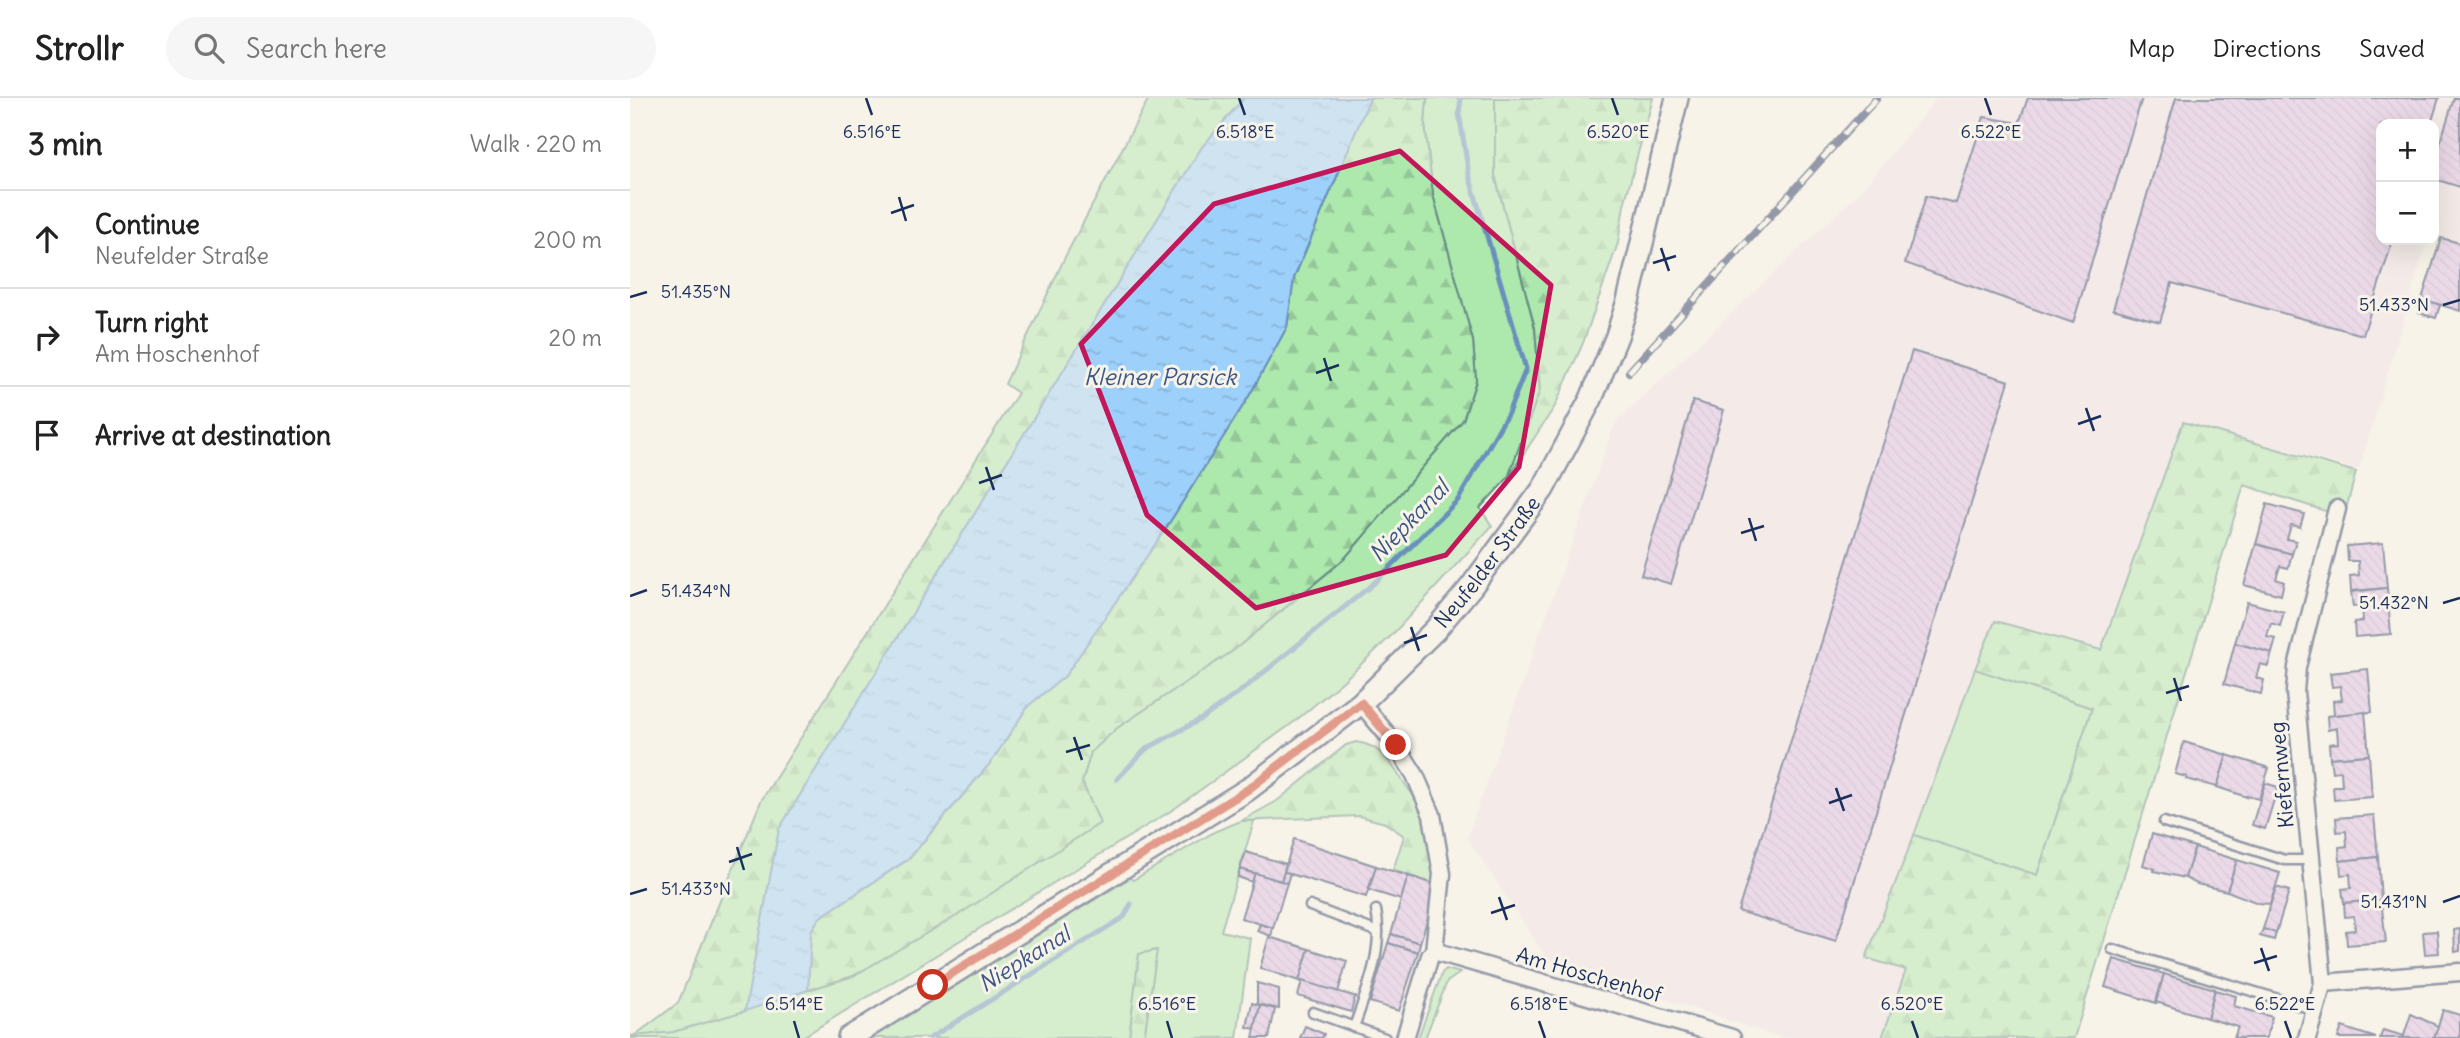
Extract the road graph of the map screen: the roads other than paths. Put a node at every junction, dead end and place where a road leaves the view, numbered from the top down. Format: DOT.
graph roads {
  1 [pos="1677,98"];
  2 [pos="2337,509"];
  3 [pos="1361,703"];
  4 [pos="2164,822"];
  5 [pos="2311,860"];
  6 [pos="1310,906"];
  7 [pos="1376,909"];
  8 [pos="1378,932"];
  9 [pos="2112,948"];
  10 [pos="1434,951"];
  11 [pos="2460,972"];
  12 [pos="2323,983"];
  13 [pos="2315,1010"];
  14 [pos="1313,1012"];
  15 [pos="1354,1027"];
  16 [pos="849,1038"];
  17 [pos="1385,1038"];
  18 [pos="1405,1038"];
  19 [pos="1732,1038"];
  20 [pos="2307,1038"];
  1 -- 3 [label="main road, Neufelder Straße"];
  2 -- 5 [label="street, Kiefernweg"];
  3 -- 10 [label="street"];
  3 -- 16 [label="main road, Neufelder Straße"];
  4 -- 5 [label="lane"];
  5 -- 12 [label="street, Kiefernweg"];
  6 -- 8 [label="lane"];
  7 -- 8 [label="lane"];
  8 -- 15 [label="lane"];
  9 -- 13 [label="lane"];
  10 -- 18 [label="street"];
  10 -- 19 [label="street, Am Hoschenhof"];
  11 -- 12 [label="street"];
  12 -- 13 [label="street, Kiefernweg"];
  13 -- 20 [label="street, Kiefernweg"];
  14 -- 15 [label="lane"];
  15 -- 17 [label="lane"];
}
